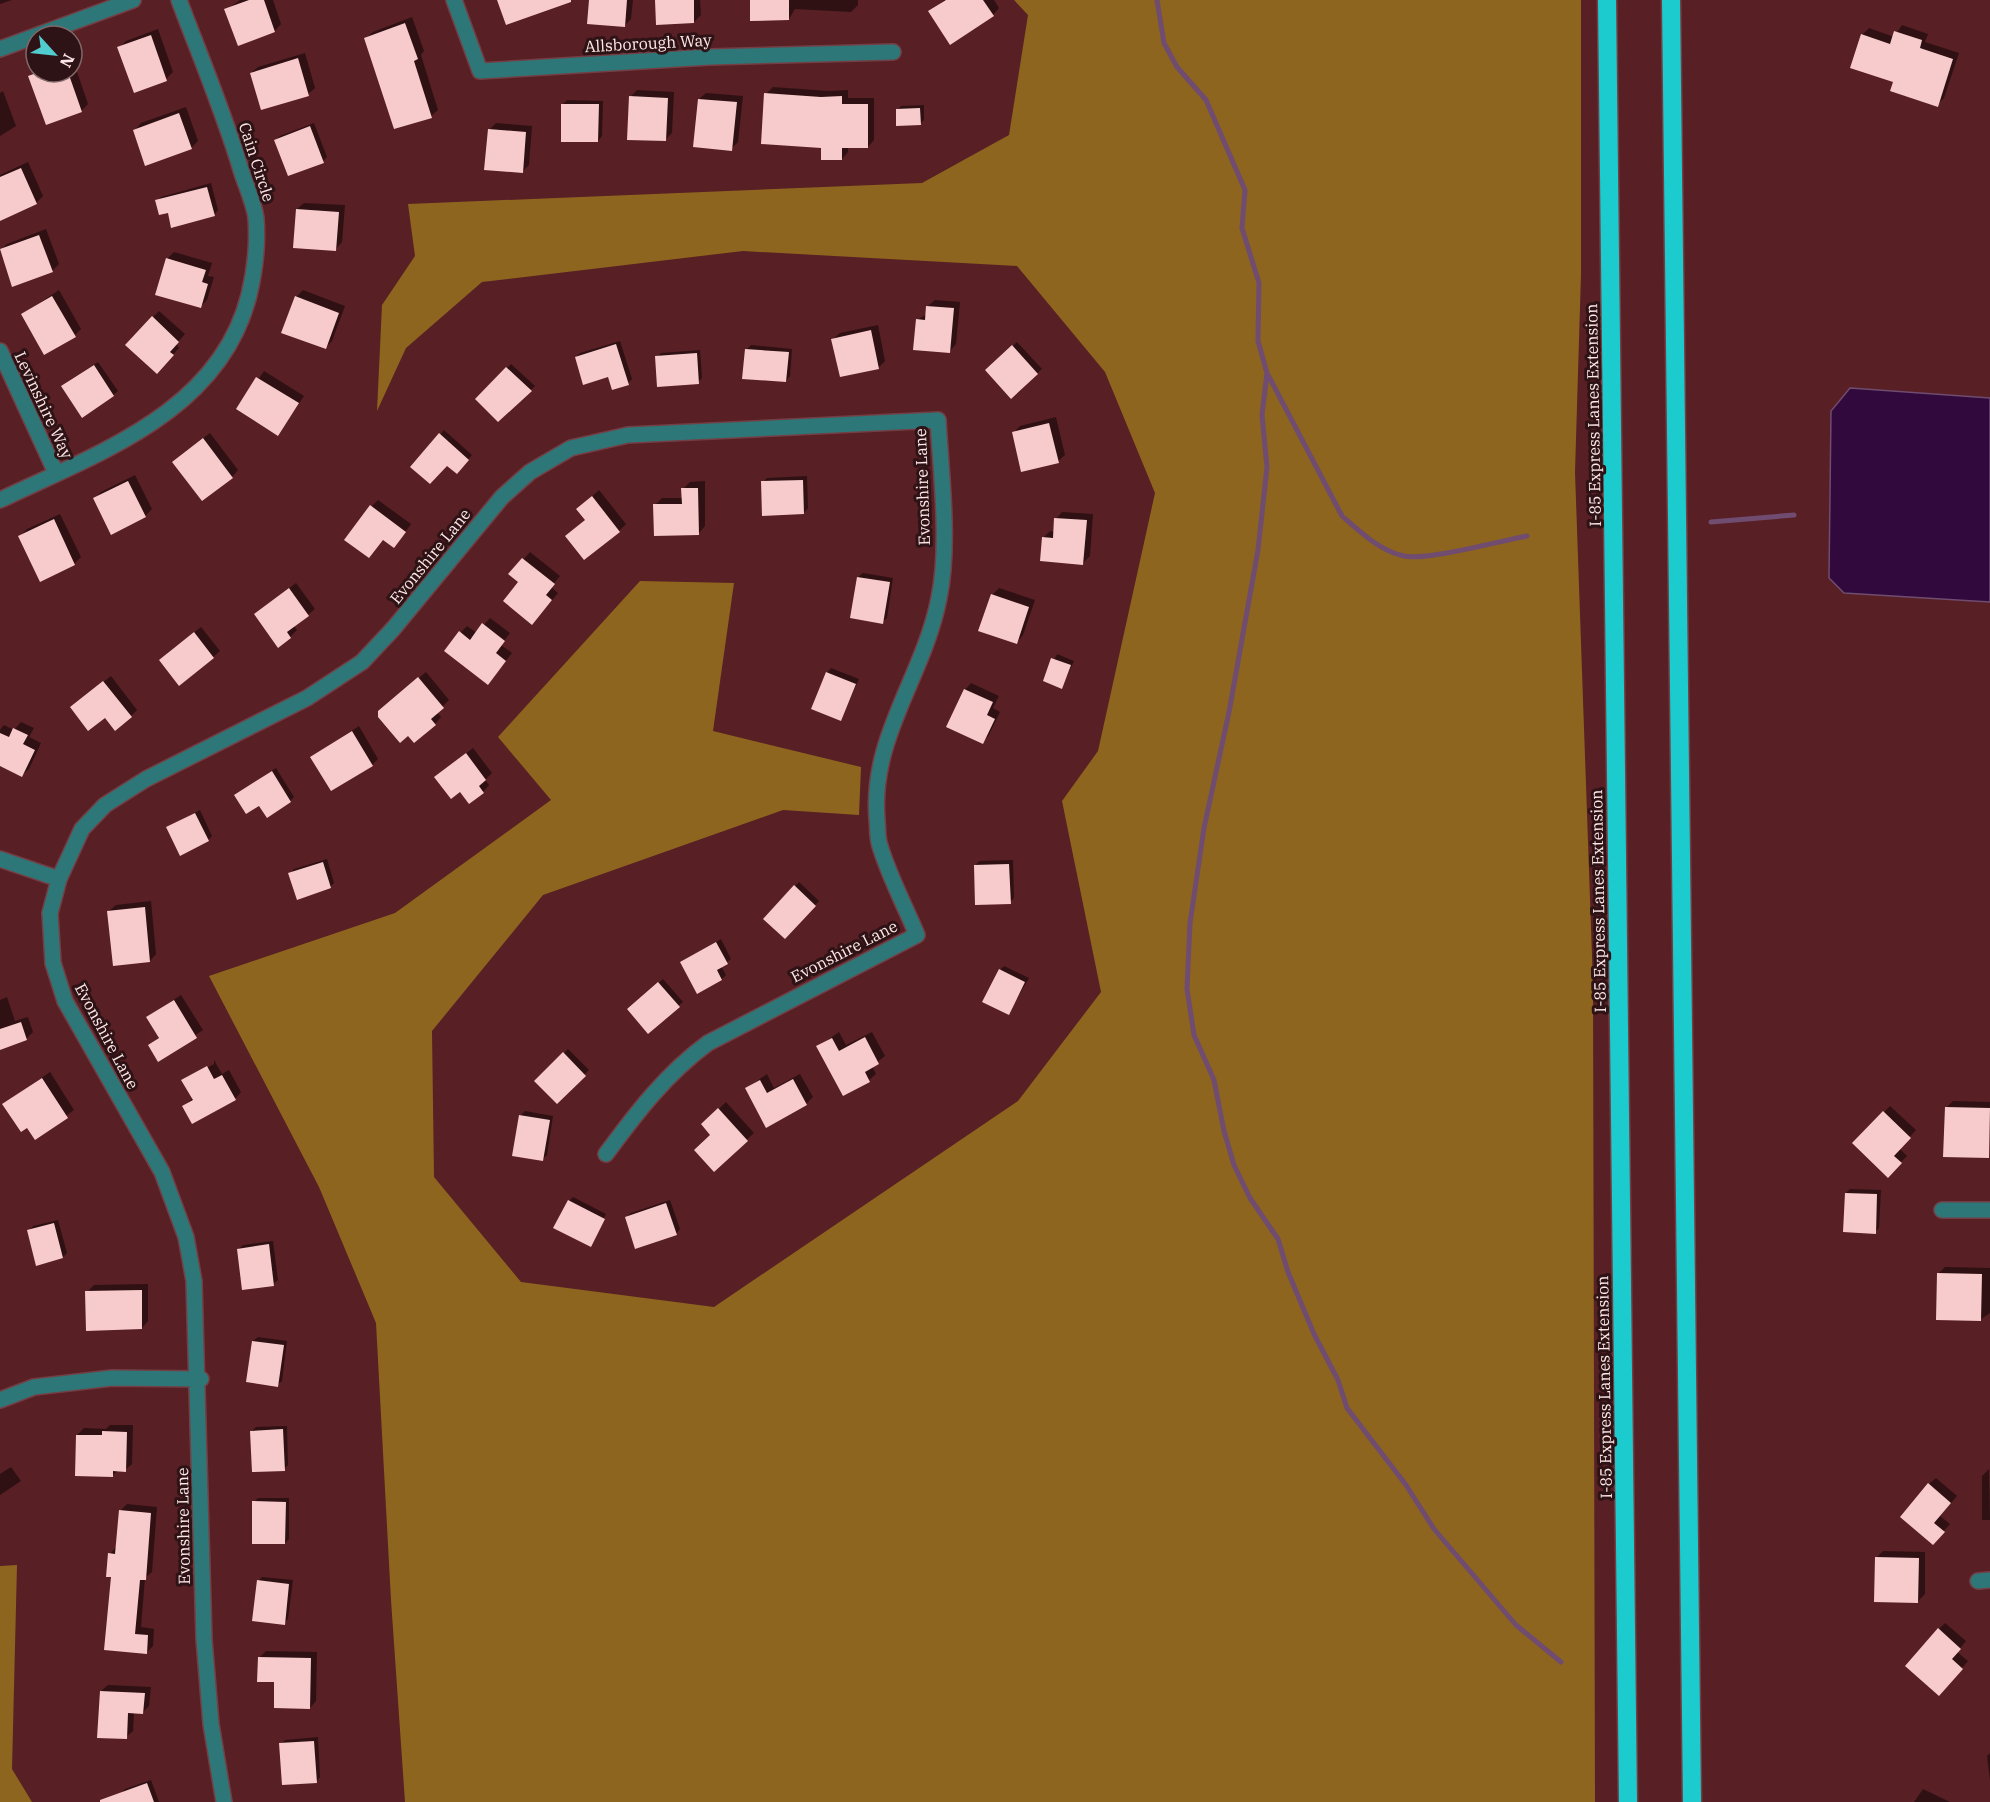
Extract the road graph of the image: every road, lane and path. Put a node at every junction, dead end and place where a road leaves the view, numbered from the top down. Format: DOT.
graph roads {
  1 [pos="133,0"];
  2 [pos="178,0"];
  3 [pos="454,0"];
  4 [pos="1607,0"];
  5 [pos="1671,0"];
  6 [pos="0,49"];
  7 [pos="893,52"];
  8 [pos="0,351"];
  9 [pos="56,473"];
  10 [pos="0,500"];
  11 [pos="0,860"];
  12 [pos="59,879"];
  13 [pos="606,1154"];
  14 [pos="1942,1210"];
  15 [pos="1990,1210"];
  16 [pos="200,1379"];
  17 [pos="0,1400"];
  18 [pos="224,1802"];
  19 [pos="1628,1802"];
  20 [pos="1692,1802"];
  1 -- 6 [label="street"];
  2 -- 9 [label="street, Cain Circle"];
  3 -- 7 [label="street, Allsborough Way"];
  4 -- 19 [label="highway, I-85 Express Lanes Extension"];
  5 -- 20 [label="highway"];
  8 -- 9 [label="street, Levinshire Way"];
  9 -- 10 [label="street, Cain Circle"];
  11 -- 12 [label="street"];
  12 -- 13 [label="street, Evonshire Lane"];
  12 -- 16 [label="street, Evonshire Lane"];
  14 -- 15 [label="street"];
  16 -- 17 [label="street"];
  16 -- 18 [label="street, Evonshire Lane"];
}
